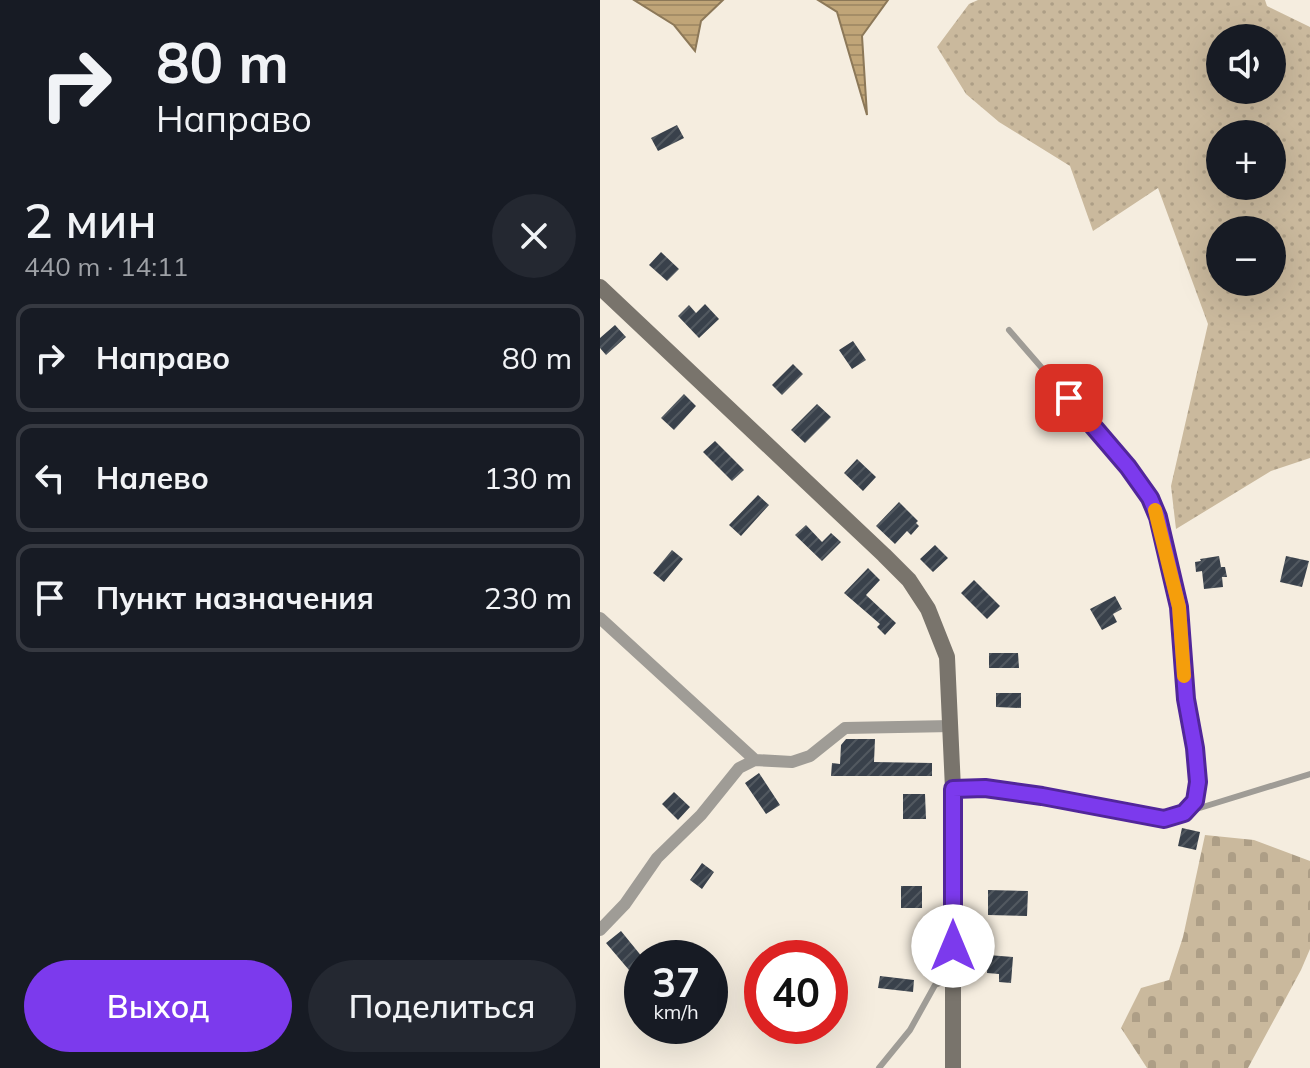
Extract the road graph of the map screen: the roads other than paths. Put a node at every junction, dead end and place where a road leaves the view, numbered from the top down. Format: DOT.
graph roads {
  1 [pos="600,287"];
  2 [pos="1009,330"];
  3 [pos="600,618"];
  4 [pos="952,726"];
  5 [pos="755,760"];
  6 [pos="1310,774"];
  7 [pos="953,789"];
  8 [pos="1184,813"];
  9 [pos="600,930"];
  10 [pos="953,977"];
  11 [pos="879,1068"];
  12 [pos="953,1068"];
  1 -- 4 [label="street"];
  2 -- 8 [label="lane"];
  3 -- 5 [label="street"];
  4 -- 5 [label="street"];
  4 -- 7 [label="street"];
  5 -- 9 [label="street"];
  6 -- 8 [label="lane"];
  7 -- 8 [label="lane"];
  7 -- 10 [label="street"];
  10 -- 11 [label="lane"];
  10 -- 12 [label="street"];
}
